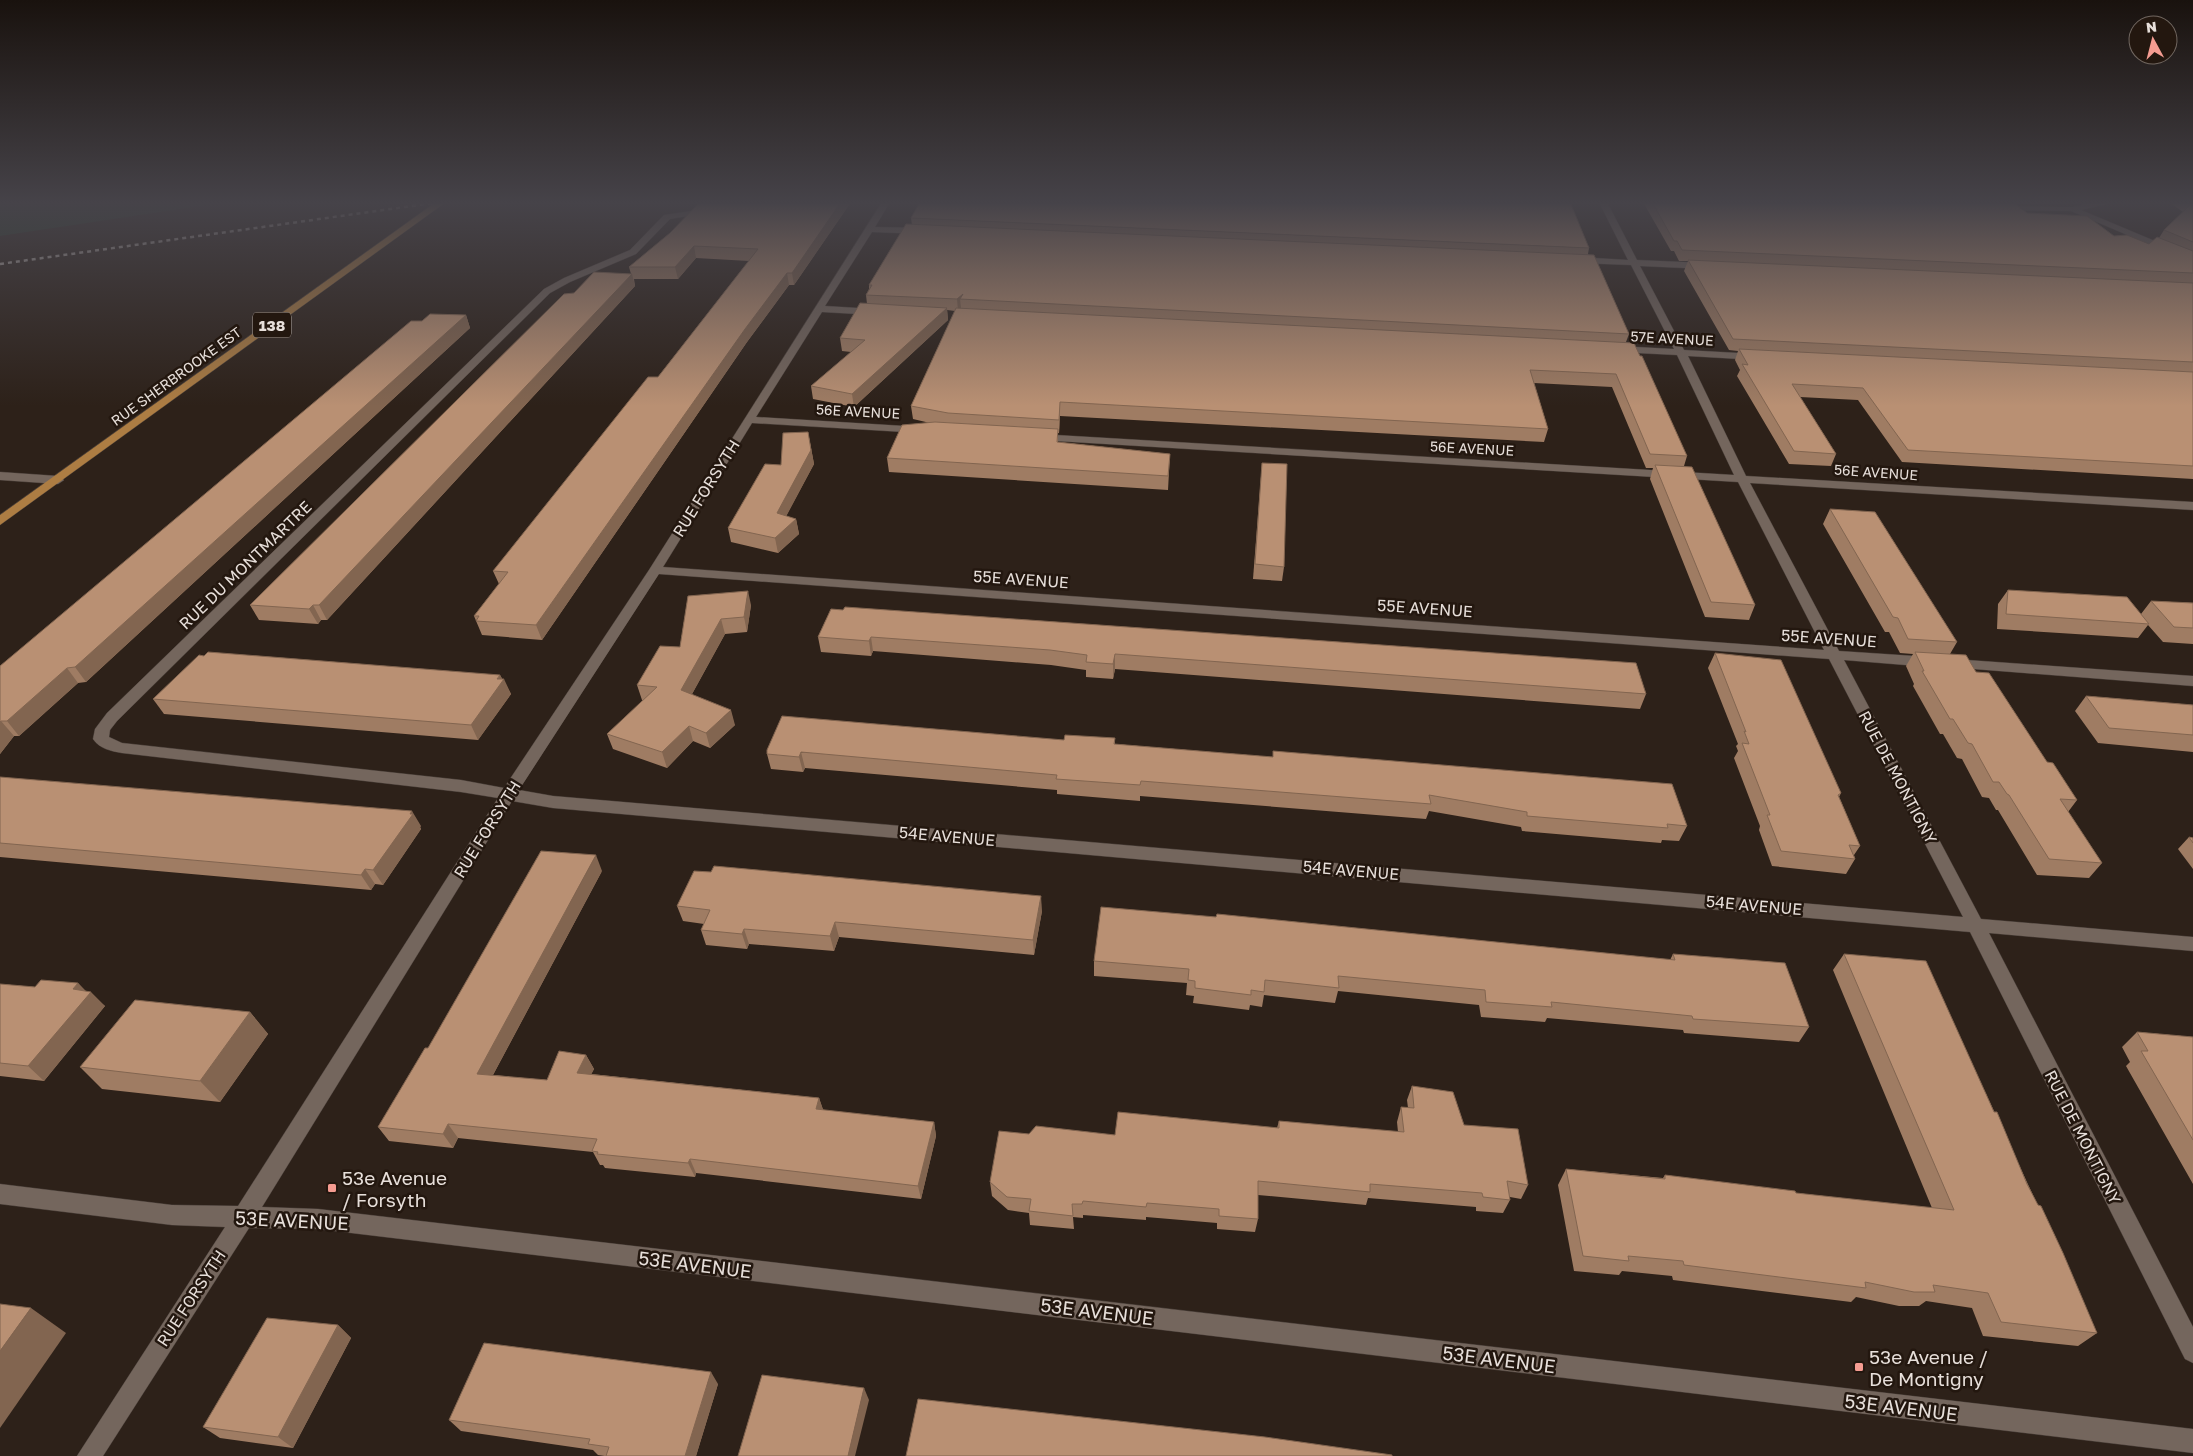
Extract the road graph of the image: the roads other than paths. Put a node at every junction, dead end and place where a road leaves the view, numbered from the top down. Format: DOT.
graph roads {
  1 [pos="348,270"];
  2 [pos="591,270"];
  3 [pos="844,270"];
  4 [pos="1637,270"];
  5 [pos="819,309"];
  6 [pos="889,312"];
  7 [pos="1601,349"];
  8 [pos="1680,353"];
  9 [pos="1769,357"];
  10 [pos="749,420"];
  11 [pos="938,431"];
  12 [pos="1027,436"];
  13 [pos="0,476"];
  14 [pos="1742,479"];
  15 [pos="58,480"];
  16 [pos="2193,506"];
  17 [pos="0,521"];
  18 [pos="655,570"];
  19 [pos="1835,656"];
  20 [pos="2193,681"];
  21 [pos="509,793"];
  22 [pos="1975,924"];
  23 [pos="2193,944"];
  24 [pos="0,1194"];
  25 [pos="243,1218"];
  26 [pos="2193,1351"];
  27 [pos="2193,1442"];
  28 [pos="89,1456"];
  1 -- 15 [label="main road, RUE SHERBROOKE EST / 138"];
  2 -- 21 [label="street, RUE DU MONTMARTRE"];
  3 -- 5 [label="street, RUE FORSYTH"];
  4 -- 8 [label="street, RUE DE MONTIGNY"];
  5 -- 6 [label="street"];
  5 -- 10 [label="street, RUE FORSYTH"];
  7 -- 8 [label="street, 57E AVENUE"];
  8 -- 9 [label="street, 57E AVENUE"];
  8 -- 14 [label="street, RUE DE MONTIGNY"];
  10 -- 11 [label="street, 56E AVENUE"];
  10 -- 18 [label="street, RUE FORSYTH"];
  12 -- 14 [label="street, 56E AVENUE"];
  13 -- 15 [label="street"];
  14 -- 16 [label="street, 56E AVENUE"];
  14 -- 19 [label="street, RUE DE MONTIGNY"];
  15 -- 17 [label="main road, RUE SHERBROOKE EST / 138"];
  18 -- 19 [label="street, 55E AVENUE"];
  18 -- 21 [label="street, RUE FORSYTH"];
  19 -- 20 [label="street, 55E AVENUE"];
  19 -- 22 [label="street, RUE DE MONTIGNY"];
  21 -- 22 [label="street, 54E AVENUE"];
  21 -- 25 [label="street, RUE FORSYTH"];
  22 -- 23 [label="street, 54E AVENUE"];
  22 -- 26 [label="street, RUE DE MONTIGNY"];
  24 -- 25 [label="street, 53E AVENUE"];
  25 -- 27 [label="street, 53E AVENUE"];
  25 -- 28 [label="street, RUE FORSYTH"];
}
